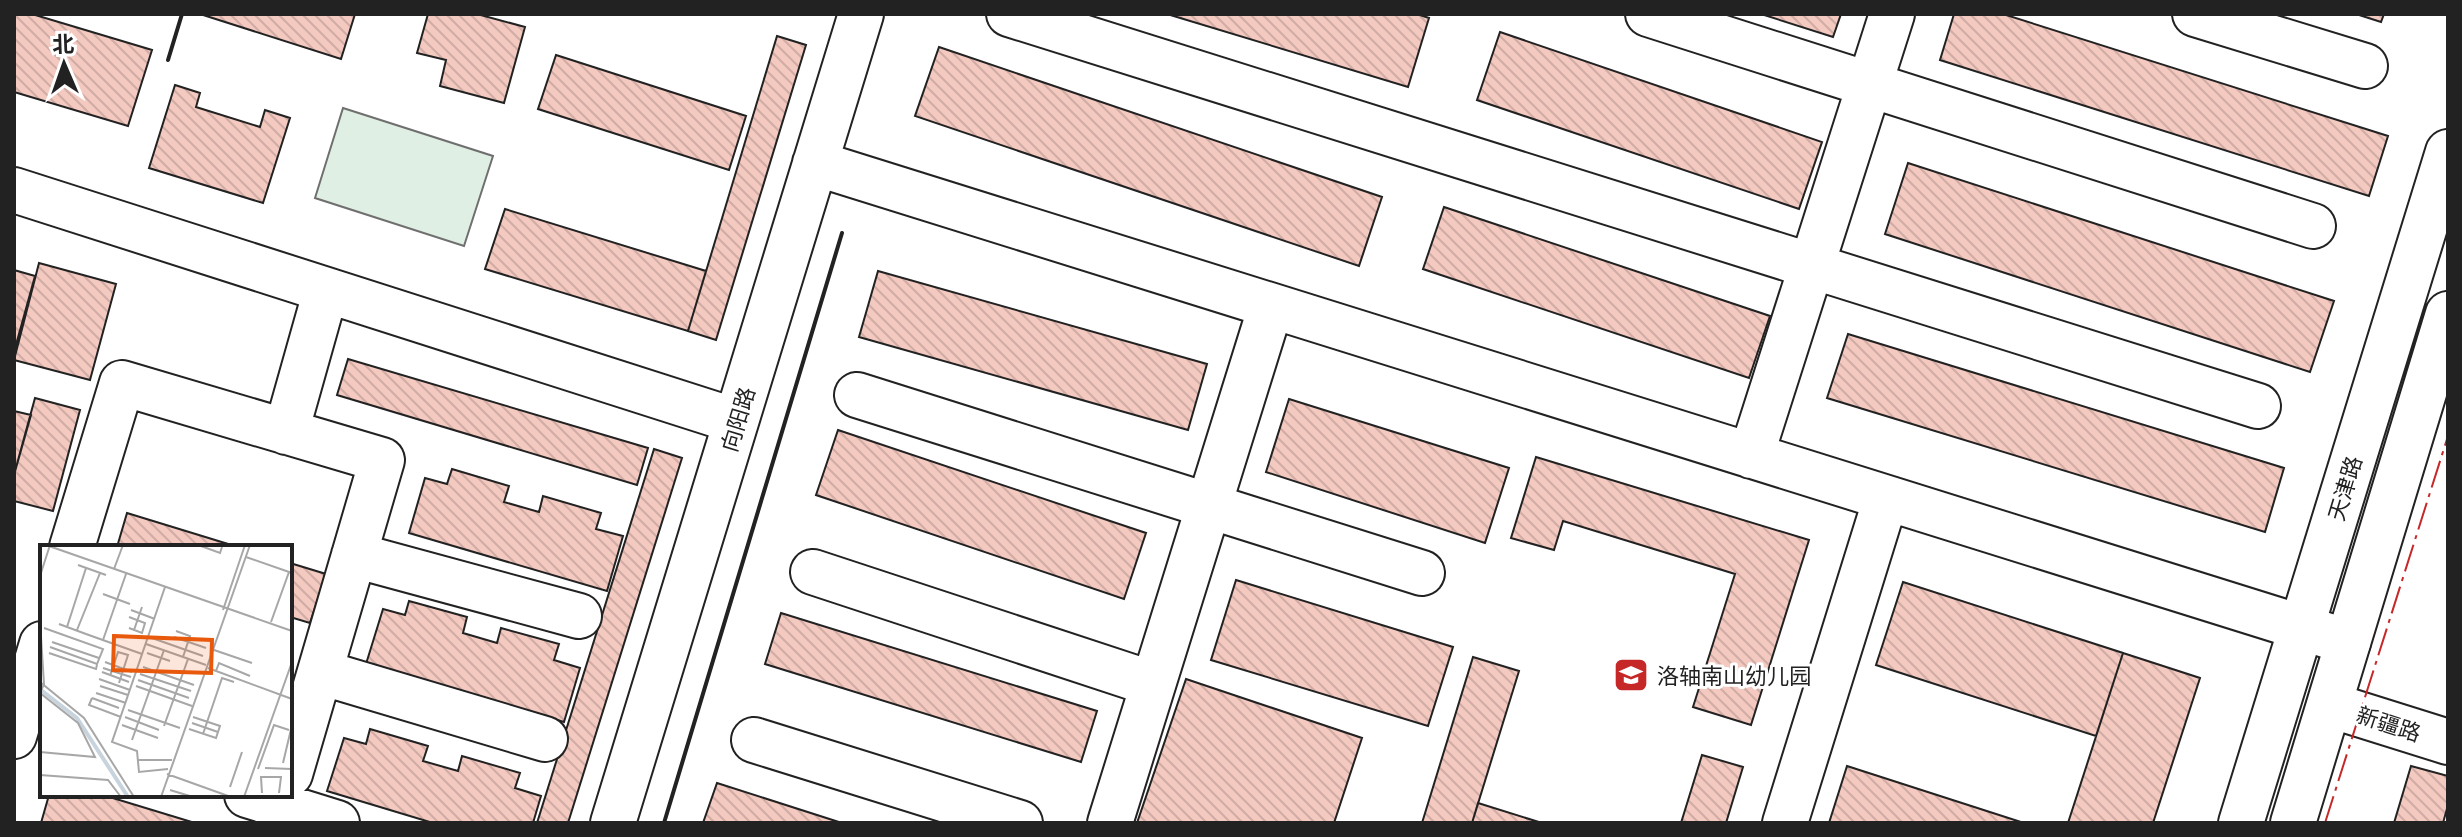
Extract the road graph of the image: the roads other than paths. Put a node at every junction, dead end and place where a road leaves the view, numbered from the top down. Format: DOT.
graph roads {
  1 [pos="861,14"];
  2 [pos="1009,14"];
  3 [pos="1648,14"];
  4 [pos="1892,14"];
  5 [pos="2195,14"];
  6 [pos="2365,66"];
  7 [pos="1869,84"];
  8 [pos="2448,152"];
  9 [pos="815,163"];
  10 [pos="14,190"];
  11 [pos="2313,226"];
  12 [pos="1811,265"];
  13 [pos="326,290"];
  14 [pos="1271,306"];
  15 [pos="2448,314"];
  16 [pos="857,395"];
  17 [pos="2258,406"];
  18 [pos="736,421"];
  19 [pos="286,432"];
  20 [pos="1751,456"];
  21 [pos="1886,498"];
  22 [pos="1209,506"];
  23 [pos="73,545"];
  24 [pos="354,555"];
  25 [pos="813,572"];
  26 [pos="1422,573"];
  27 [pos="579,616"];
  28 [pos="2300,629"];
  29 [pos="2348,642"];
  30 [pos="40,652"];
  31 [pos="320,672"];
  32 [pos="1153,684"];
  33 [pos="2330,705"];
  34 [pos="22,728"];
  35 [pos="545,739"];
  36 [pos="754,740"];
  37 [pos="2448,742"];
  38 [pos="292,751"];
  39 [pos="275,799"];
  40 [pos="337,823"];
  41 [pos="613,823"];
  42 [pos="1020,823"];
  43 [pos="1110,823"];
  44 [pos="1785,823"];
  45 [pos="2241,823"];
  46 [pos="2293,823"];
  1 -- 9 [label="street, 向阳路"];
  2 -- 12 [label="street"];
  3 -- 7 [label="street"];
  4 -- 7 [label="street"];
  5 -- 6 [label="street"];
  7 -- 11 [label="street"];
  7 -- 12 [label="street"];
  8 -- 28 [label="street, 天津路"];
  9 -- 14 [label="street"];
  9 -- 18 [label="street, 向阳路"];
  10 -- 13 [label="street"];
  12 -- 17 [label="street"];
  12 -- 20 [label="street"];
  13 -- 18 [label="street"];
  13 -- 19 [label="street"];
  14 -- 20 [label="street"];
  14 -- 22 [label="street"];
  15 -- 29 [label="street"];
  16 -- 22 [label="street"];
  18 -- 41 [label="street, 向阳路"];
  19 -- 23 [label="street"];
  19 -- 24 [label="street"];
  20 -- 21 [label="street"];
  21 -- 28 [label="street"];
  21 -- 44 [label="street"];
  22 -- 26 [label="street"];
  22 -- 32 [label="street"];
  24 -- 27 [label="street"];
  24 -- 31 [label="street"];
  25 -- 32 [label="street"];
  28 -- 29 [label="street"];
  28 -- 45 [label="street, 天津路"];
  29 -- 33 [label="street"];
  30 -- 34 [label="street"];
  31 -- 35 [label="street"];
  31 -- 38 [label="street"];
  32 -- 43 [label="street"];
  33 -- 37 [label="street, 新疆路"];
  33 -- 46 [label="street"];
  36 -- 42 [label="street"];
  39 -- 40 [label="street"];
}
